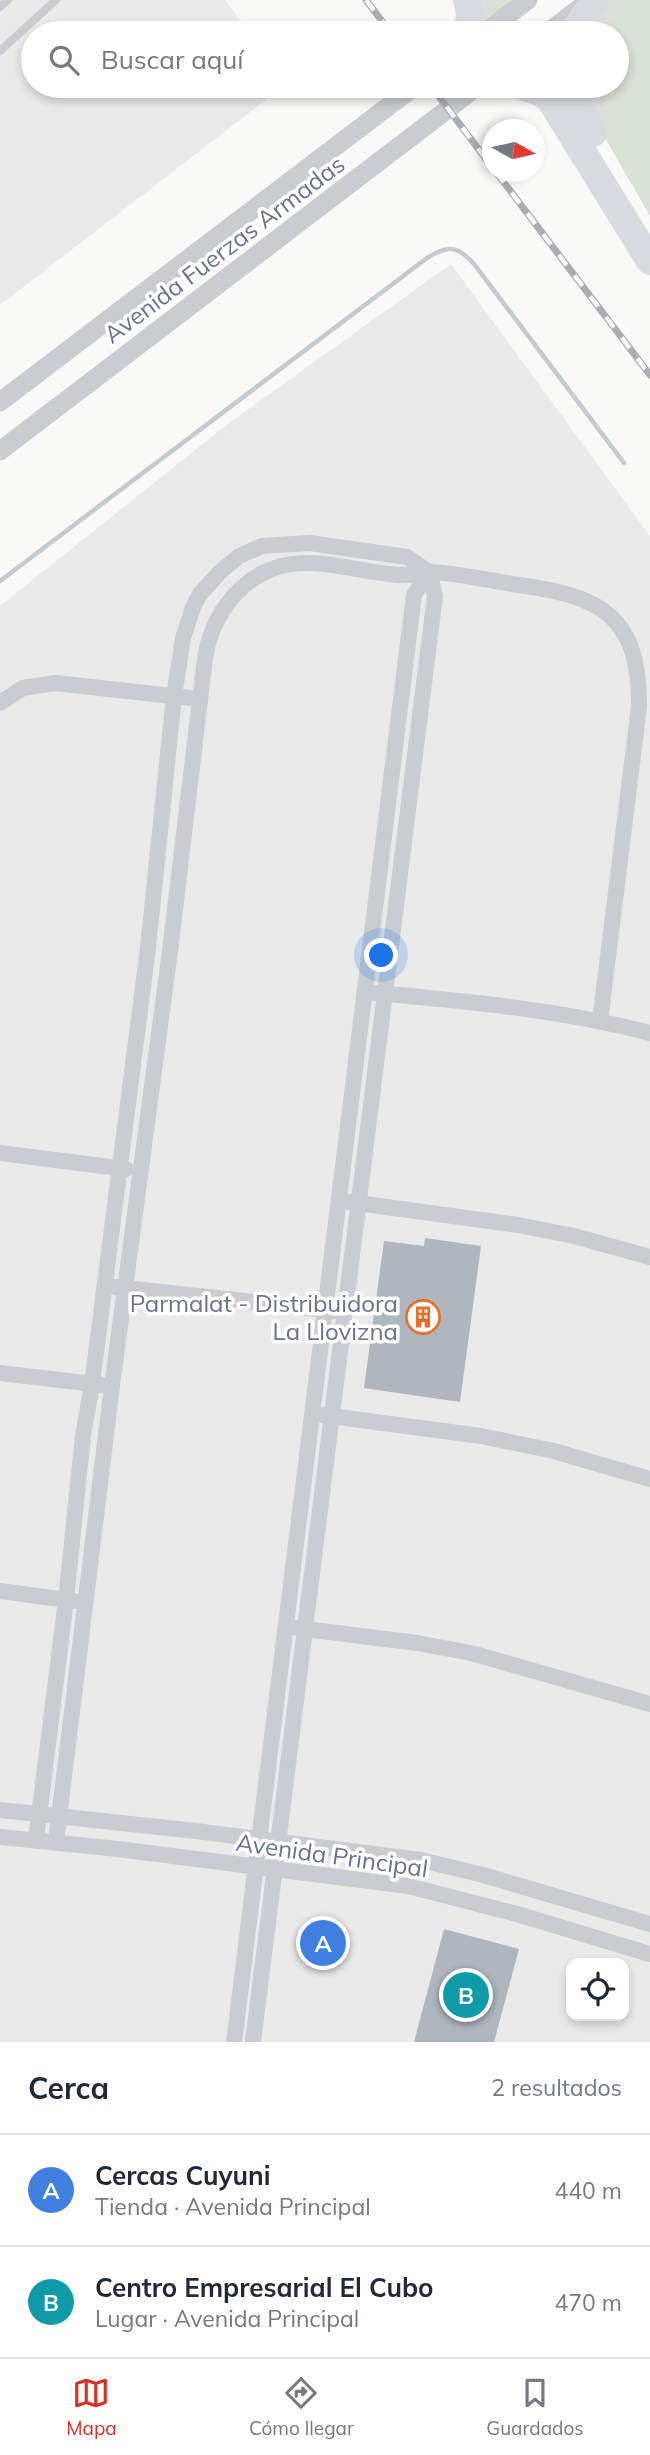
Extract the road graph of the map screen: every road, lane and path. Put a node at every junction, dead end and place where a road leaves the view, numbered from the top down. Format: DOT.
graph roads {
  1 [pos="8,0"];
  2 [pos="56,0"];
  3 [pos="467,0"];
  4 [pos="528,0"];
  5 [pos="592,0"];
  6 [pos="0,7"];
  7 [pos="33,21"];
  8 [pos="469,21"];
  9 [pos="500,21"];
  10 [pos="563,21"];
  11 [pos="580,21"];
  12 [pos="21,32"];
  13 [pos="0,51"];
  14 [pos="399,98"];
  15 [pos="462,98"];
  16 [pos="547,98"];
  17 [pos="574,98"];
  18 [pos="650,228"];
  19 [pos="650,261"];
  20 [pos="0,402"];
  21 [pos="0,451"];
  22 [pos="310,543"];
  23 [pos="308,563"];
  24 [pos="429,572"];
  25 [pos="174,696"];
  26 [pos="200,699"];
  27 [pos="0,703"];
  28 [pos="148,948"];
  29 [pos="170,951"];
  30 [pos="366,992"];
  31 [pos="386,994"];
  32 [pos="600,1021"];
  33 [pos="650,1033"];
  34 [pos="0,1153"];
  35 [pos="118,1168"];
  36 [pos="140,1170"];
  37 [pos="340,1201"];
  38 [pos="360,1203"];
  39 [pos="650,1257"];
  40 [pos="103,1285"];
  41 [pos="126,1288"];
  42 [pos="326,1310"];
  43 [pos="346,1312"];
  44 [pos="0,1373"];
  45 [pos="92,1384"];
  46 [pos="112,1386"];
  47 [pos="312,1414"];
  48 [pos="333,1416"];
  49 [pos="650,1479"];
  50 [pos="0,1591"];
  51 [pos="66,1600"];
  52 [pos="86,1602"];
  53 [pos="286,1626"];
  54 [pos="306,1629"];
  55 [pos="650,1704"];
  56 [pos="0,1810"];
  57 [pos="38,1814"];
  58 [pos="59,1814"];
  59 [pos="0,1837"];
  60 [pos="260,1839"];
  61 [pos="36,1840"];
  62 [pos="279,1841"];
  63 [pos="56,1842"];
  64 [pos="256,1867"];
  65 [pos="275,1869"];
  66 [pos="477,1874"];
  67 [pos="546,1894"];
  68 [pos="470,1901"];
  69 [pos="538,1920"];
  70 [pos="650,1924"];
  71 [pos="650,1954"];
  72 [pos="234,2042"];
  73 [pos="253,2042"];
  1 -- 6 [label="lane"];
  2 -- 7 [label="lane"];
  3 -- 8 [label="highway"];
  4 -- 9 [label="street"];
  5 -- 10 [label="street"];
  5 -- 11 [label="highway"];
  12 -- 13 [label="lane"];
  14 -- 20 [label="street, Avenida Fuerzas Armadas"];
  15 -- 21 [label="street, Avenida Fuerzas Armadas"];
  16 -- 19 [label="highway"];
  17 -- 18 [label="highway"];
  22 -- 23 [label="street"];
  22 -- 24 [label="street"];
  22 -- 25 [label="street"];
  23 -- 24 [label="street"];
  23 -- 26 [label="street"];
  24 -- 30 [label="street"];
  24 -- 31 [label="street"];
  24 -- 32 [label="street"];
  25 -- 26 [label="street"];
  25 -- 27 [label="street"];
  25 -- 28 [label="street"];
  26 -- 29 [label="street"];
  28 -- 29 [label="street"];
  28 -- 35 [label="street"];
  29 -- 36 [label="street"];
  30 -- 31 [label="street"];
  30 -- 37 [label="street"];
  31 -- 32 [label="street"];
  31 -- 38 [label="street"];
  32 -- 33 [label="street"];
  34 -- 35 [label="street"];
  35 -- 36 [label="street"];
  35 -- 40 [label="street"];
  36 -- 41 [label="street"];
  37 -- 38 [label="street"];
  37 -- 42 [label="street"];
  38 -- 39 [label="street"];
  38 -- 43 [label="street"];
  40 -- 41 [label="street"];
  40 -- 45 [label="street"];
  41 -- 42 [label="street"];
  41 -- 46 [label="street"];
  42 -- 43 [label="street"];
  42 -- 47 [label="street"];
  43 -- 48 [label="street"];
  44 -- 45 [label="street"];
  45 -- 46 [label="street"];
  45 -- 51 [label="street"];
  46 -- 52 [label="street"];
  47 -- 48 [label="street"];
  47 -- 53 [label="street"];
  48 -- 49 [label="street"];
  48 -- 54 [label="street"];
  50 -- 51 [label="street"];
  51 -- 52 [label="street"];
  51 -- 57 [label="street"];
  52 -- 58 [label="street"];
  53 -- 54 [label="street"];
  53 -- 60 [label="street"];
  54 -- 55 [label="street"];
  54 -- 62 [label="street"];
  56 -- 57 [label="street, Avenida Principal"];
  57 -- 58 [label="street, Avenida Principal"];
  57 -- 61 [label="street"];
  58 -- 60 [label="street, Avenida Principal"];
  58 -- 63 [label="street"];
  59 -- 61 [label="street, Avenida Principal"];
  60 -- 62 [label="street, Avenida Principal"];
  60 -- 64 [label="street"];
  61 -- 63 [label="street, Avenida Principal"];
  62 -- 65 [label="street"];
  62 -- 66 [label="street, Avenida Principal"];
  63 -- 64 [label="street, Avenida Principal"];
  64 -- 65 [label="street, Avenida Principal"];
  64 -- 72 [label="street"];
  65 -- 68 [label="street, Avenida Principal"];
  65 -- 73 [label="street"];
  66 -- 67 [label="street, Avenida Principal"];
  66 -- 68 [label="street"];
  67 -- 69 [label="street"];
  67 -- 70 [label="street, Avenida Principal"];
  68 -- 69 [label="street, Avenida Principal"];
  69 -- 71 [label="street, Avenida Principal"];
}
